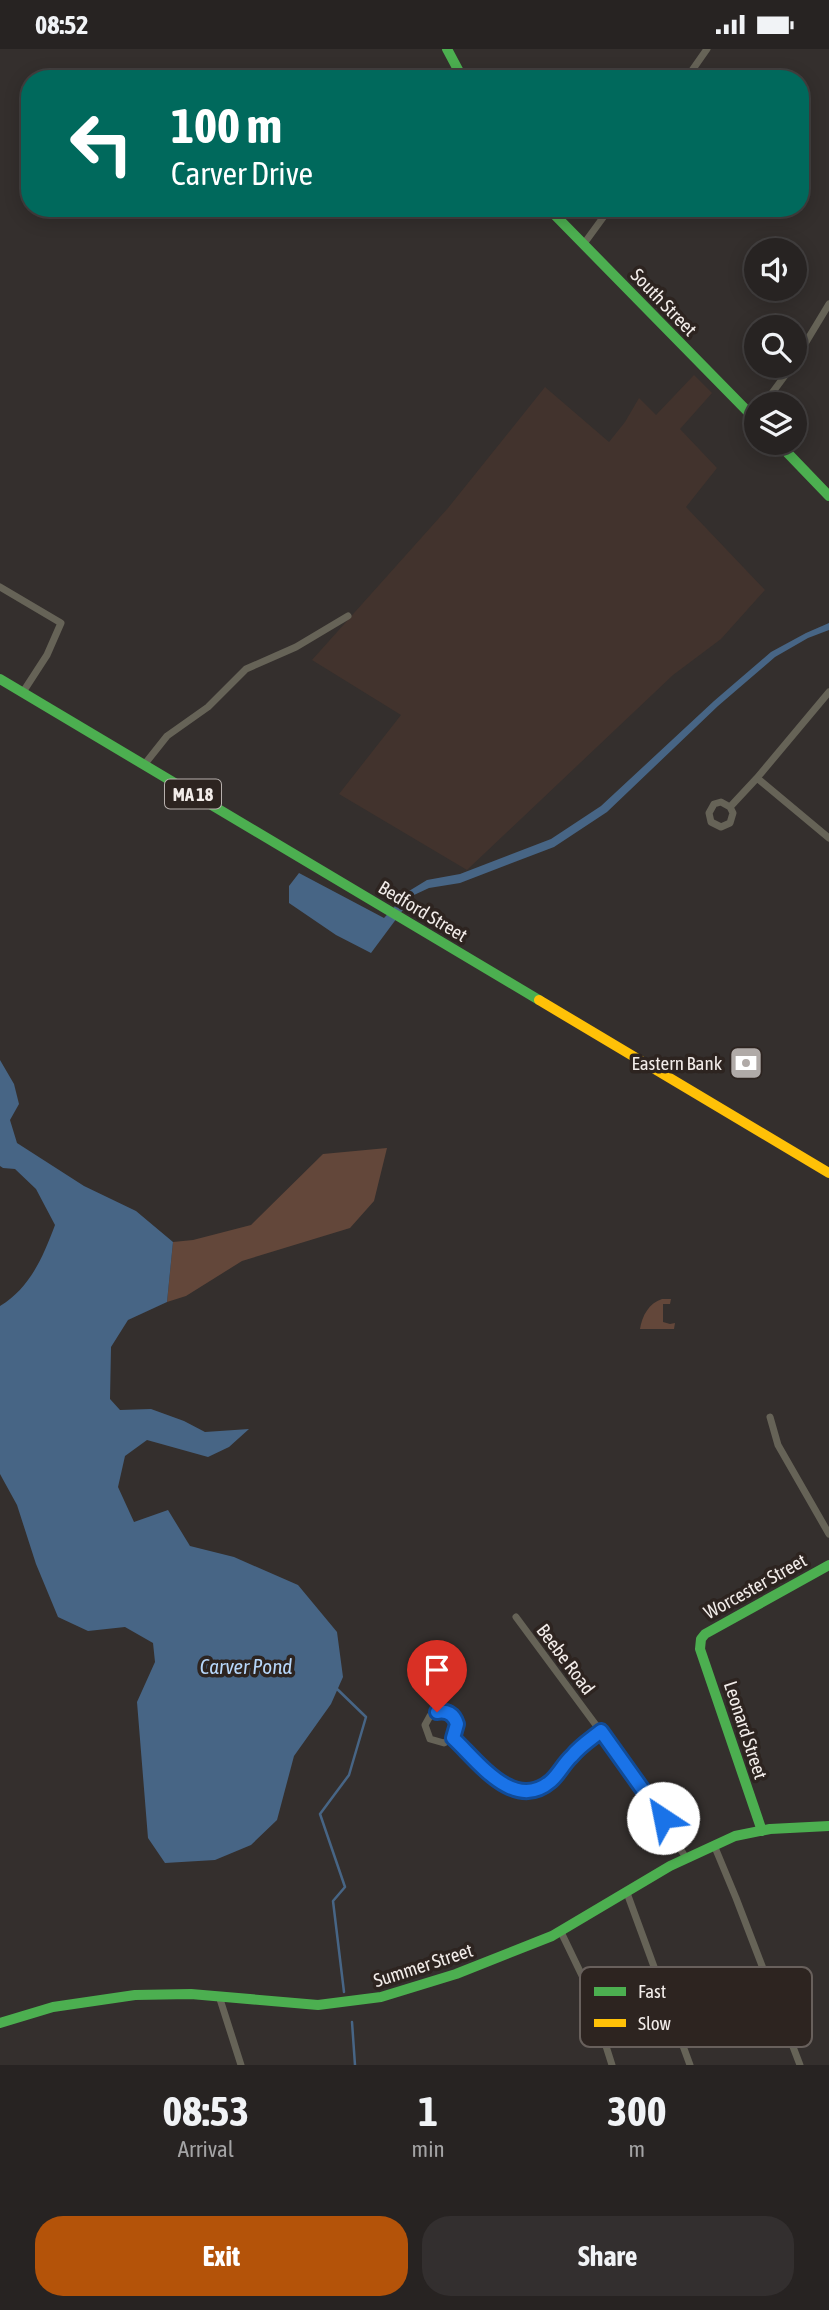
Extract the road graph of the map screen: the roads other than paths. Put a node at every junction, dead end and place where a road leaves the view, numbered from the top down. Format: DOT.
graph roads {
  1 [pos="447,49"];
  2 [pos="707,49"];
  3 [pos="458,70"];
  4 [pos="692,70"];
  5 [pos="557,217"];
  6 [pos="603,217"];
  7 [pos="583,245"];
  8 [pos="829,304"];
  9 [pos="807,341"];
  10 [pos="744,407"];
  11 [pos="790,455"];
  12 [pos="829,496"];
  13 [pos="0,587"];
  14 [pos="348,616"];
  15 [pos="0,679"];
  16 [pos="23,692"];
  17 [pos="829,692"];
  18 [pos="144,765"];
  19 [pos="757,778"];
  20 [pos="730,807"];
  21 [pos="829,838"];
  22 [pos="829,1173"];
  23 [pos="769,1417"];
  24 [pos="829,1534"];
  25 [pos="829,1565"];
  26 [pos="516,1617"];
  27 [pos="701,1640"];
  28 [pos="601,1731"];
  29 [pos="453,1738"];
  30 [pos="829,1826"];
  31 [pos="762,1831"];
  32 [pos="714,1845"];
  33 [pos="686,1858"];
  34 [pos="626,1893"];
  35 [pos="561,1932"];
  36 [pos="654,1967"];
  37 [pos="762,1967"];
  38 [pos="580,1971"];
  39 [pos="219,1996"];
  40 [pos="0,2023"];
  41 [pos="606,2047"];
  42 [pos="683,2047"];
  43 [pos="793,2047"];
  44 [pos="241,2065"];
  45 [pos="612,2065"];
  46 [pos="690,2065"];
  47 [pos="800,2065"];
  1 -- 3 [label="main road"];
  2 -- 4 [label="street"];
  5 -- 7 [label="main road, South Street"];
  6 -- 7 [label="street"];
  7 -- 10 [label="main road, South Street"];
  8 -- 9 [label="street"];
  11 -- 12 [label="main road"];
  13 -- 16 [label="street"];
  14 -- 18 [label="street"];
  15 -- 16 [label="main road, Bedford Street / MA 18"];
  16 -- 18 [label="main road, Bedford Street / MA 18"];
  17 -- 19 [label="street"];
  18 -- 22 [label="main road, Bedford Street / MA 18"];
  19 -- 20 [label="street"];
  19 -- 21 [label="street"];
  23 -- 24 [label="street"];
  25 -- 27 [label="main road, Worcester Street"];
  26 -- 28 [label="street, Beebe Road"];
  27 -- 31 [label="main road, Leonard Street"];
  28 -- 29 [label="street"];
  28 -- 33 [label="street, Beebe Road"];
  29 -- 29 [label="street"];
  30 -- 31 [label="main road, Summer Street"];
  31 -- 32 [label="main road, Summer Street"];
  32 -- 33 [label="main road, Summer Street"];
  32 -- 37 [label="street"];
  33 -- 34 [label="main road, Summer Street"];
  34 -- 35 [label="main road, Summer Street"];
  34 -- 36 [label="street"];
  35 -- 38 [label="street"];
  35 -- 39 [label="main road, Summer Street"];
  39 -- 40 [label="main road, Summer Street"];
  39 -- 44 [label="street"];
  41 -- 45 [label="street"];
  42 -- 46 [label="street"];
  43 -- 47 [label="street"];
}
